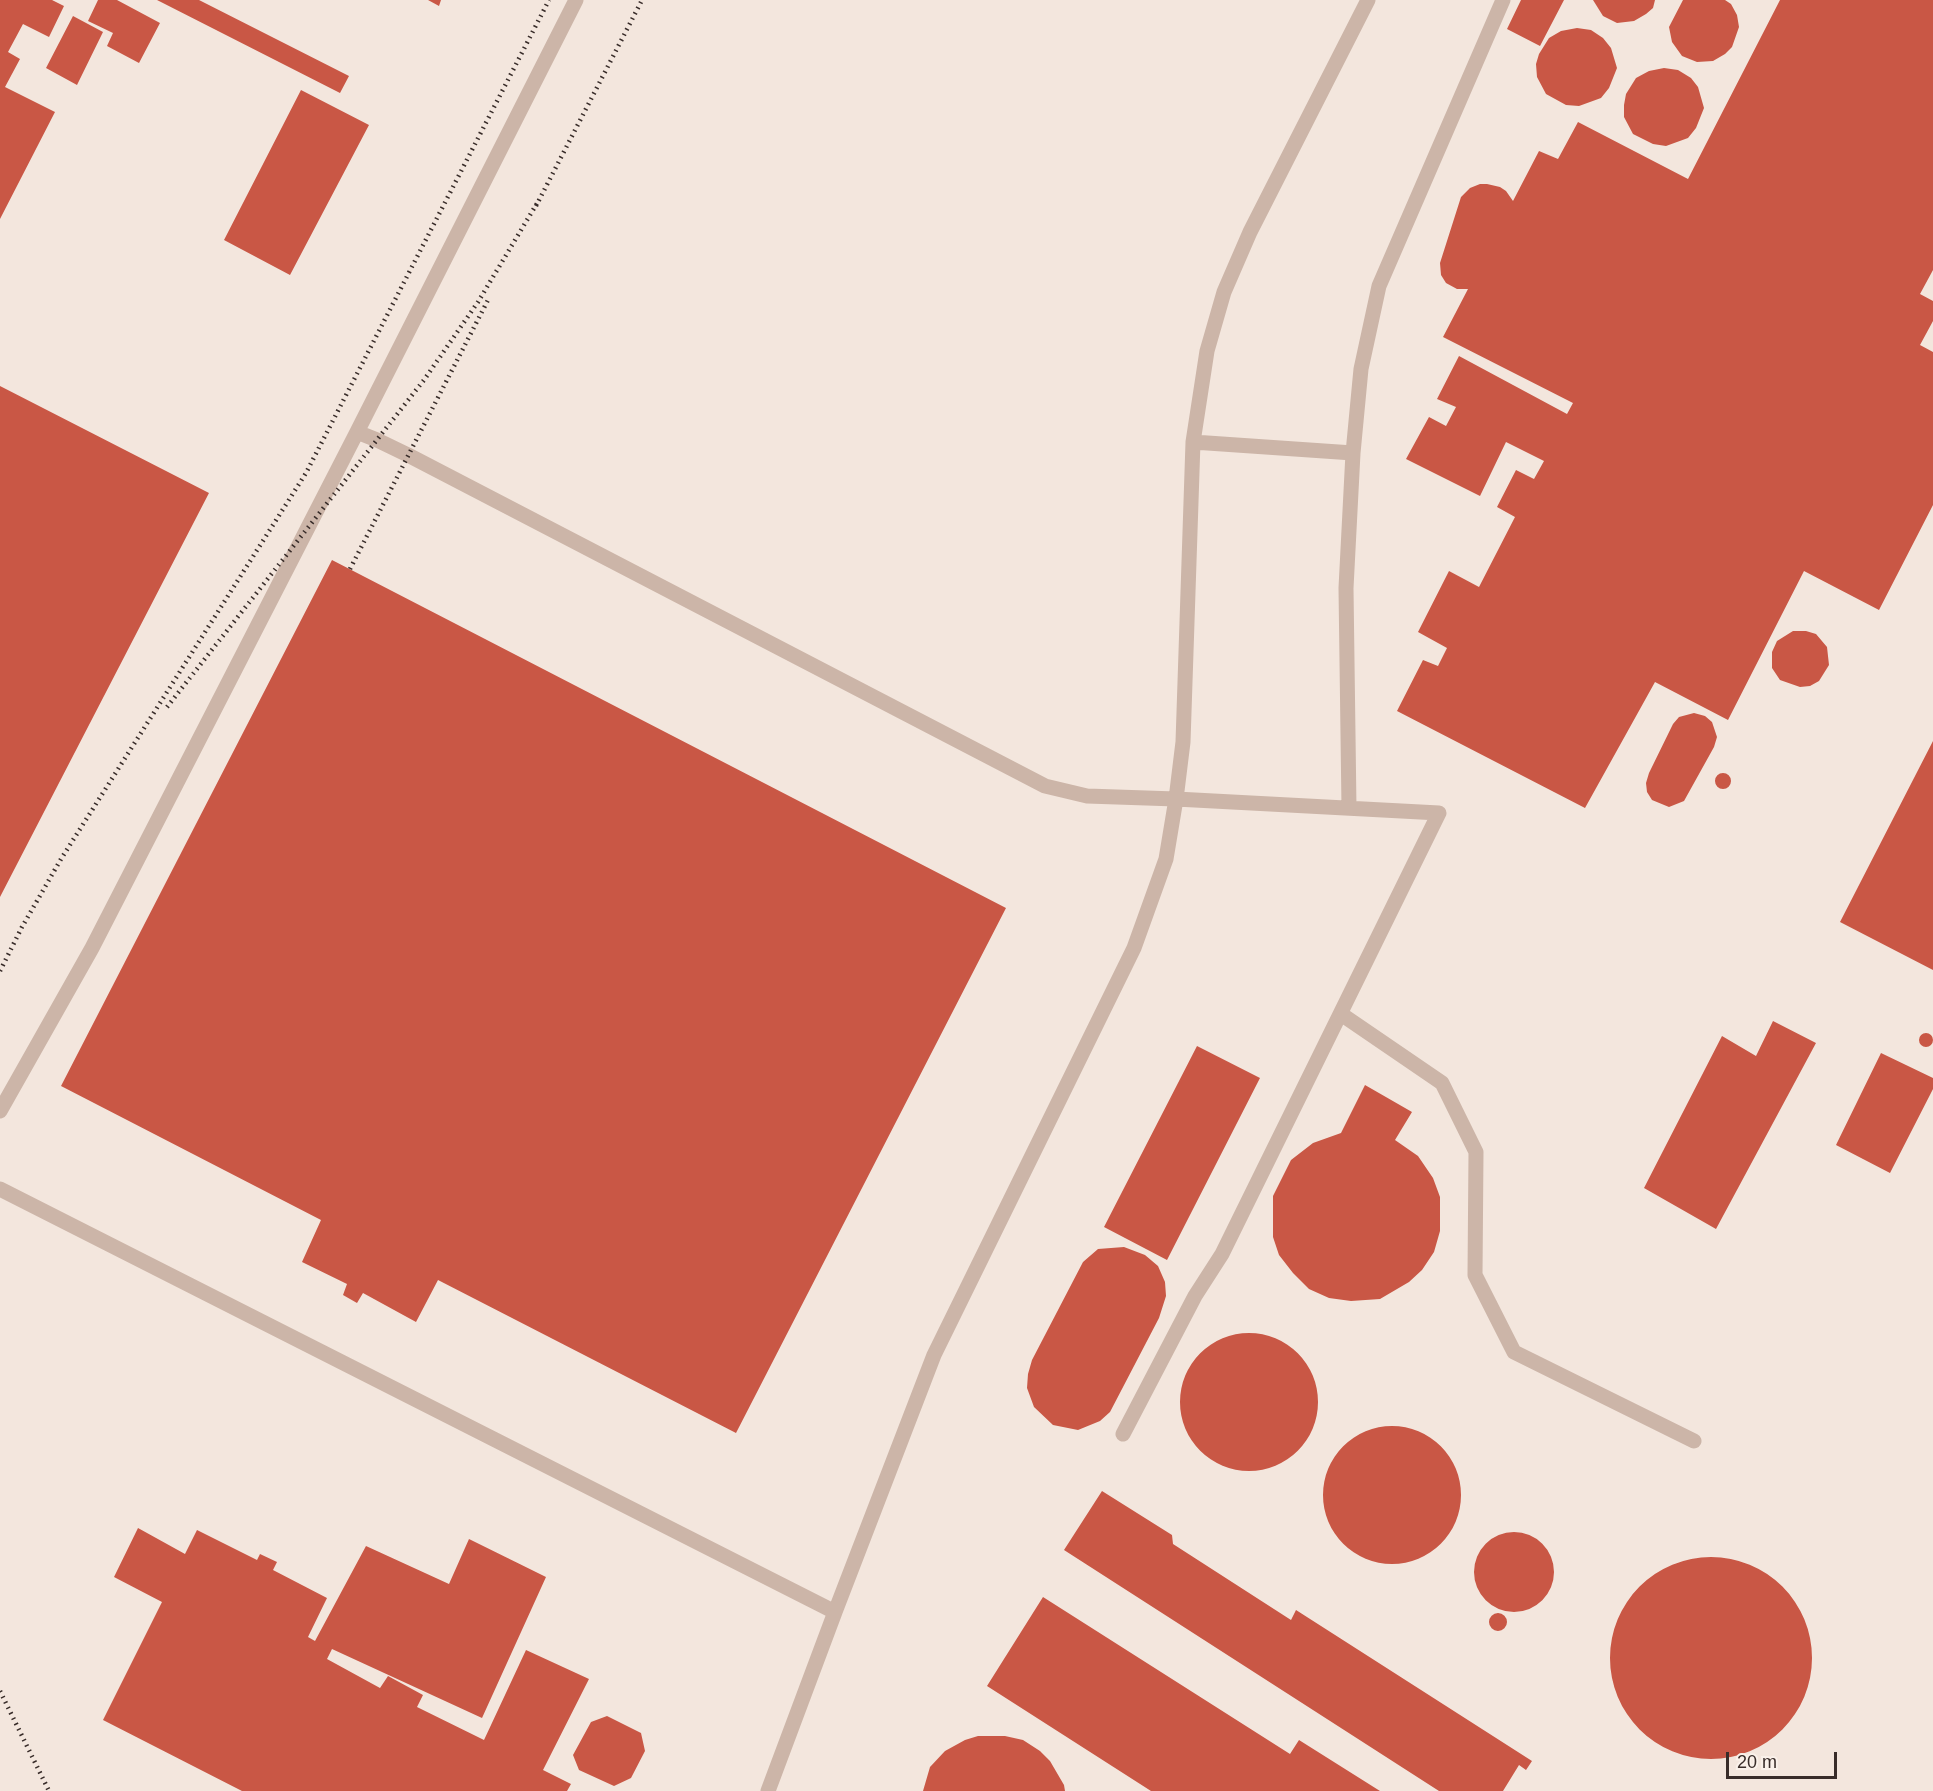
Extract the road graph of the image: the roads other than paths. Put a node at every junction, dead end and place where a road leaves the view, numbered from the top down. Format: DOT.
graph roads {
  1 [pos="576,0"];
  2 [pos="1368,0"];
  3 [pos="1503,0"];
  4 [pos="357,432"];
  5 [pos="1193,442"];
  6 [pos="1353,453"];
  7 [pos="1176,799"];
  8 [pos="1349,808"];
  9 [pos="1341,1014"];
  10 [pos="0,1111"];
  11 [pos="0,1189"];
  12 [pos="1123,1434"];
  13 [pos="1694,1441"];
  14 [pos="835,1612"];
  15 [pos="768,1791"];
  1 -- 4 [label="lane"];
  2 -- 5 [label="lane"];
  3 -- 6 [label="lane"];
  4 -- 7 [label="lane"];
  4 -- 10 [label="lane"];
  5 -- 6 [label="lane"];
  5 -- 7 [label="lane"];
  6 -- 8 [label="lane"];
  7 -- 8 [label="lane"];
  7 -- 14 [label="lane"];
  8 -- 9 [label="lane"];
  9 -- 12 [label="lane"];
  9 -- 13 [label="lane"];
  11 -- 14 [label="lane"];
  14 -- 15 [label="lane"];
}
